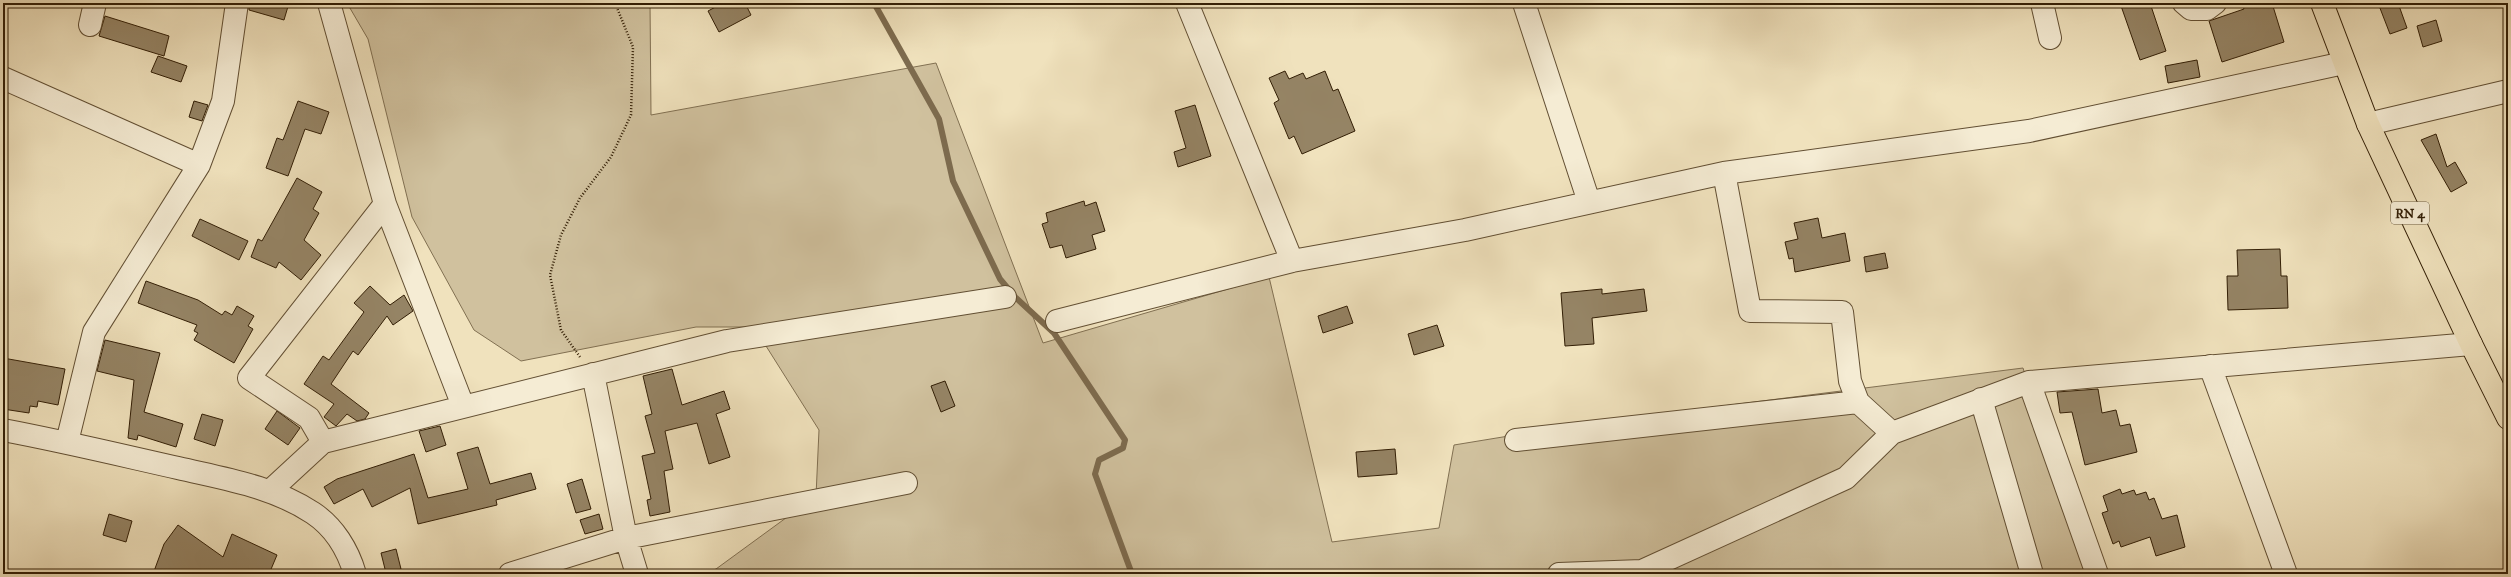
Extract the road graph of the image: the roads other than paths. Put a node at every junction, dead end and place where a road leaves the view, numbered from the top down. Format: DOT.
graph roads {
  1 [pos="95,3"];
  2 [pos="237,3"];
  3 [pos="329,3"];
  4 [pos="1187,3"];
  5 [pos="1524,3"];
  6 [pos="2042,3"];
  7 [pos="2184,3"];
  8 [pos="2215,3"];
  9 [pos="2322,3"];
  10 [pos="90,25"];
  11 [pos="2050,38"];
  12 [pos="2344,63"];
  13 [pos="3,78"];
  14 [pos="2508,91"];
  15 [pos="2368,124"];
  16 [pos="199,165"];
  17 [pos="1724,173"];
  18 [pos="1589,202"];
  19 [pos="385,204"];
  20 [pos="1292,261"];
  21 [pos="1005,297"];
  22 [pos="1057,322"];
  23 [pos="2471,344"];
  24 [pos="2210,366"];
  25 [pos="593,374"];
  26 [pos="2029,382"];
  27 [pos="1981,399"];
  28 [pos="1858,402"];
  29 [pos="463,406"];
  30 [pos="2508,418"];
  31 [pos="3,430"];
  32 [pos="1892,433"];
  33 [pos="1516,440"];
  34 [pos="67,442"];
  35 [pos="323,442"];
  36 [pos="906,483"];
  37 [pos="271,490"];
  38 [pos="626,538"];
  39 [pos="355,574"];
  40 [pos="510,574"];
  41 [pos="637,574"];
  42 [pos="1559,574"];
  43 [pos="2032,574"];
  44 [pos="2097,574"];
  45 [pos="2286,574"];
  1 -- 10 [label="street"];
  2 -- 16 [label="street"];
  3 -- 19 [label="street"];
  4 -- 20 [label="street"];
  5 -- 18 [label="street"];
  6 -- 11 [label="street"];
  7 -- 8 [label="street"];
  9 -- 12 [label="highway, RN 4"];
  12 -- 15 [label="highway, RN 4"];
  12 -- 17 [label="street"];
  13 -- 16 [label="street"];
  14 -- 15 [label="street"];
  15 -- 23 [label="highway, RN 4"];
  16 -- 34 [label="street"];
  17 -- 18 [label="street"];
  17 -- 28 [label="street"];
  18 -- 20 [label="street"];
  19 -- 29 [label="street"];
  19 -- 35 [label="street"];
  20 -- 22 [label="street"];
  21 -- 25 [label="street"];
  23 -- 24 [label="street"];
  23 -- 30 [label="highway, RN 4"];
  24 -- 26 [label="street"];
  24 -- 45 [label="street"];
  25 -- 29 [label="street"];
  25 -- 38 [label="street"];
  26 -- 27 [label="street"];
  26 -- 44 [label="street"];
  27 -- 32 [label="street"];
  27 -- 43 [label="street"];
  28 -- 32 [label="street"];
  28 -- 33 [label="street"];
  29 -- 35 [label="street"];
  31 -- 34 [label="street"];
  32 -- 42 [label="street"];
  34 -- 37 [label="street"];
  35 -- 37 [label="street"];
  36 -- 38 [label="street"];
  37 -- 39 [label="street"];
  38 -- 40 [label="street"];
  38 -- 41 [label="street"];
}
